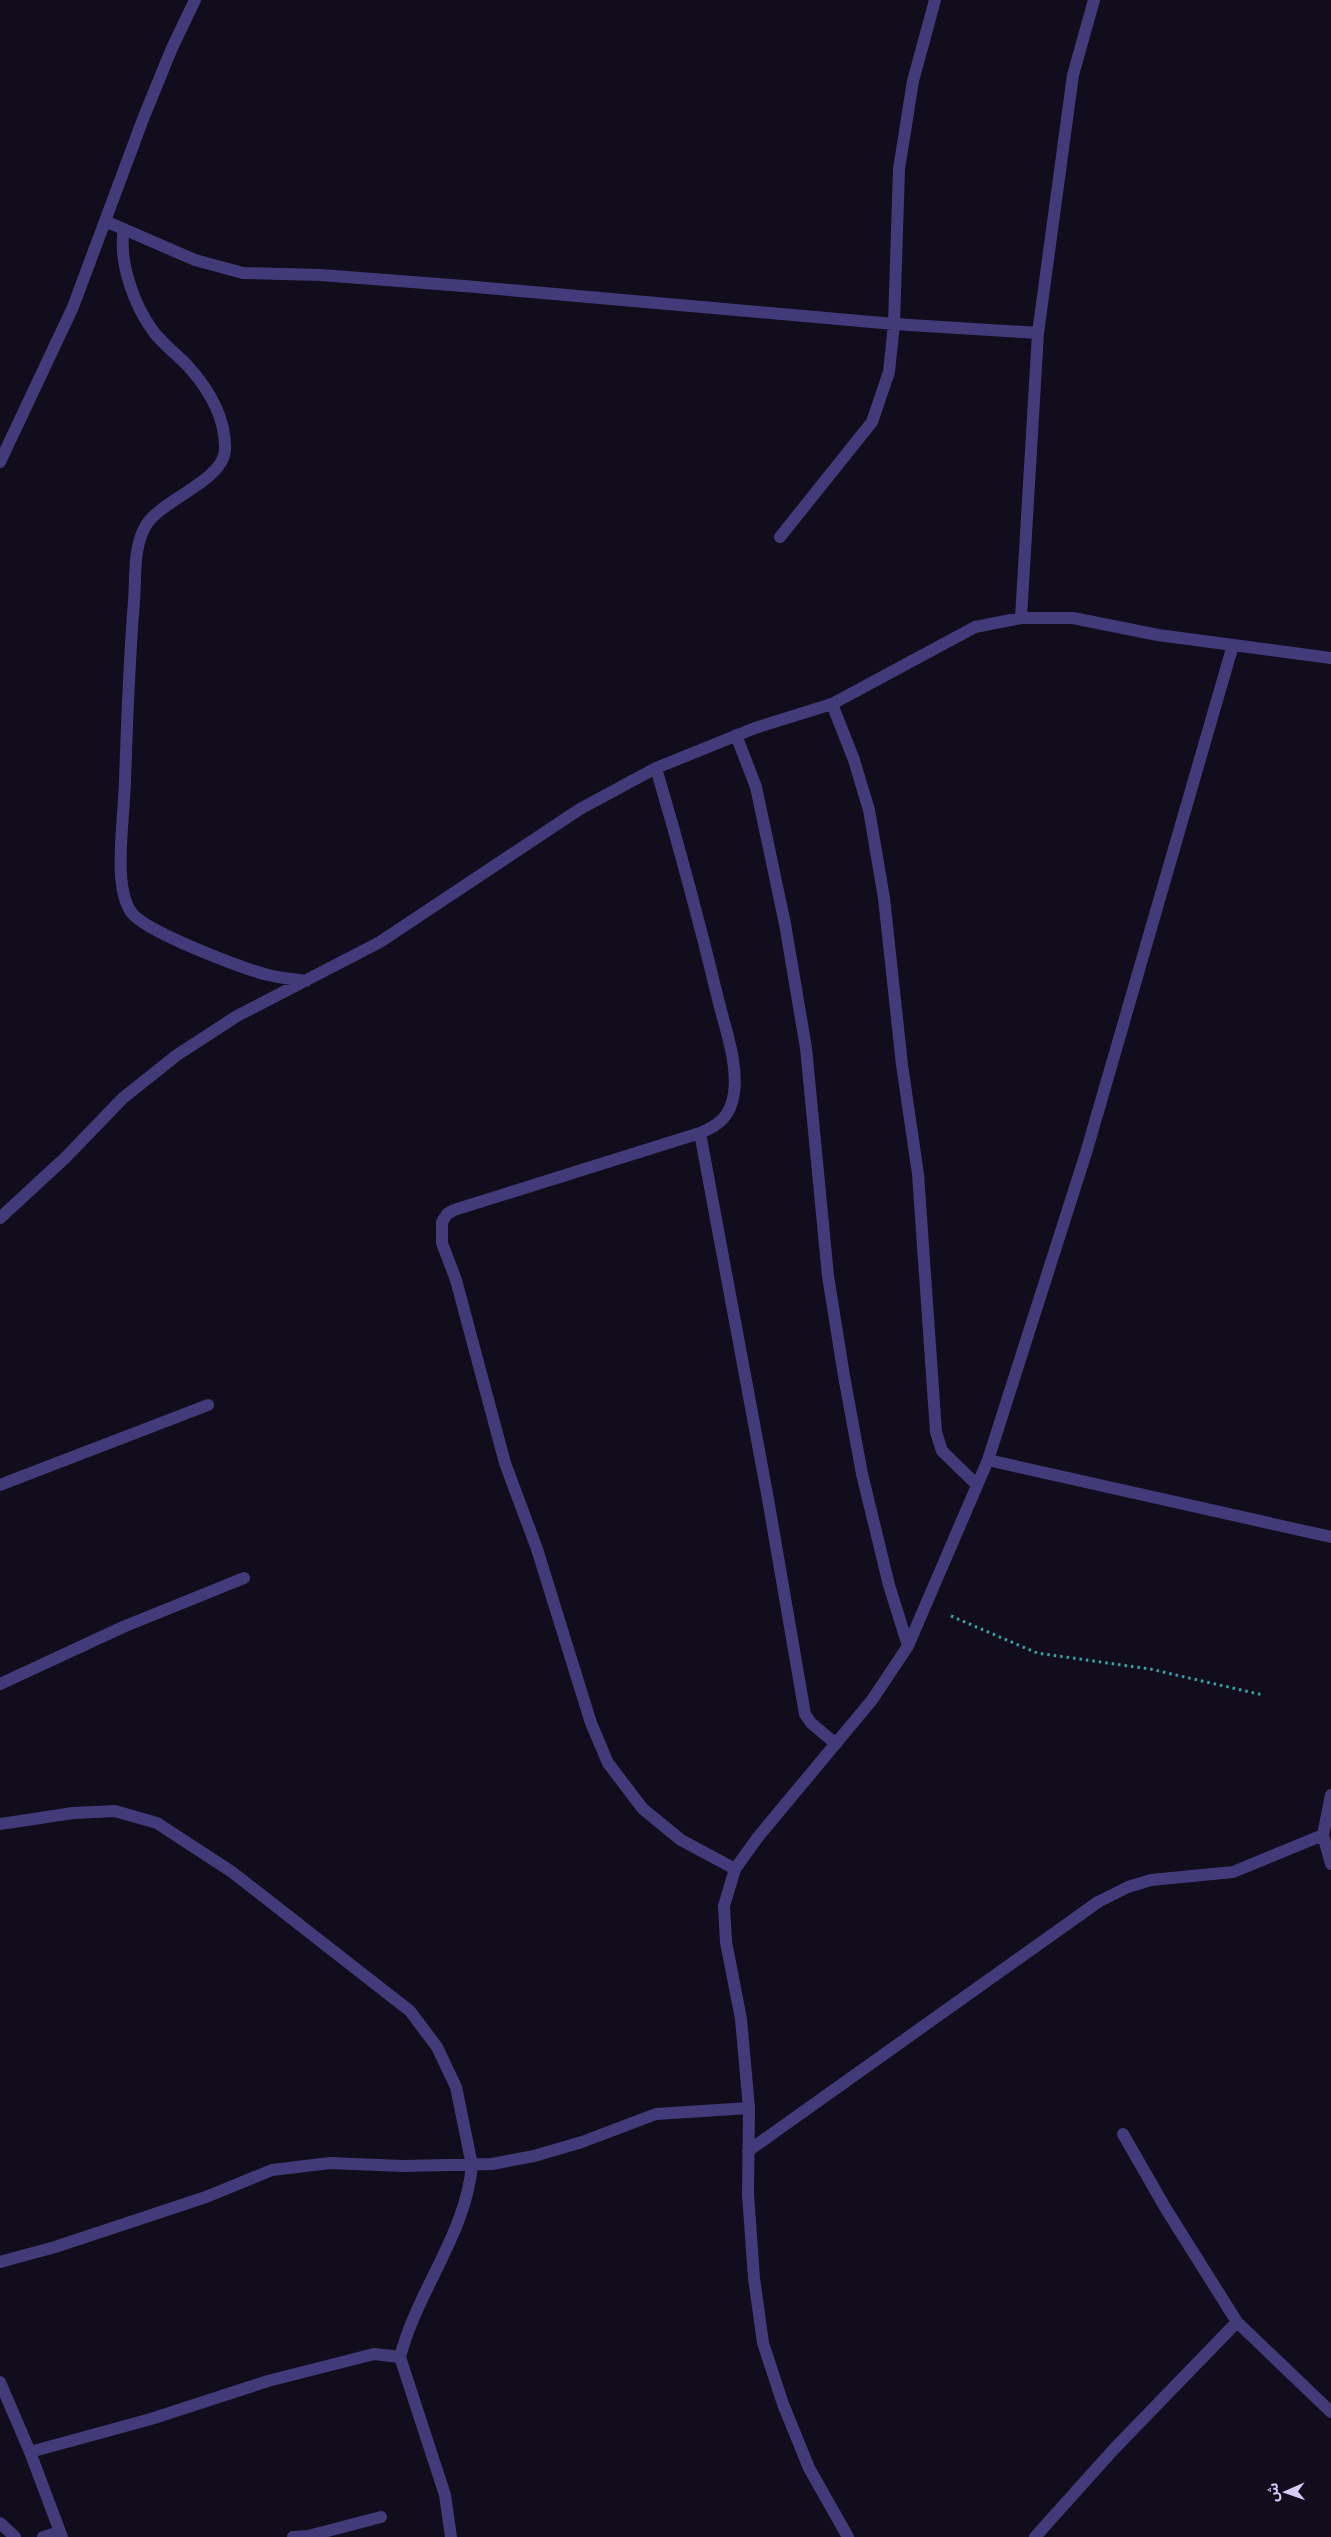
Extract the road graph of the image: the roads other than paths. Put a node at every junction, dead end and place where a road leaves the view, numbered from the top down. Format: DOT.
graph roads {
  1 [pos="195,0"];
  2 [pos="935,0"];
  3 [pos="1094,0"];
  4 [pos="105,221"];
  5 [pos="124,229"];
  6 [pos="894,324"];
  7 [pos="1038,333"];
  8 [pos="0,462"];
  9 [pos="780,537"];
  10 [pos="1022,618"];
  11 [pos="1233,645"];
  12 [pos="1331,658"];
  13 [pos="832,704"];
  14 [pos="736,735"];
  15 [pos="656,768"];
  16 [pos="306,981"];
  17 [pos="700,1133"];
  18 [pos="0,1218"];
  19 [pos="208,1405"];
  20 [pos="988,1460"];
  21 [pos="0,1485"];
  22 [pos="977,1485"];
  23 [pos="1331,1537"];
  24 [pos="244,1578"];
  25 [pos="908,1646"];
  26 [pos="0,1684"];
  27 [pos="836,1744"];
  28 [pos="1331,1795"];
  29 [pos="0,1824"];
  30 [pos="1323,1835"];
  31 [pos="1331,1864"];
  32 [pos="735,1869"];
  33 [pos="749,2108"];
  34 [pos="1123,2134"];
  35 [pos="748,2151"];
  36 [pos="472,2165"];
  37 [pos="0,2262"];
  38 [pos="1236,2322"];
  39 [pos="400,2357"];
  40 [pos="0,2382"];
  41 [pos="1331,2412"];
  42 [pos="30,2452"];
  43 [pos="382,2517"];
  44 [pos="0,2523"];
  45 [pos="61,2535"];
  46 [pos="15,2537"];
  47 [pos="43,2537"];
  48 [pos="293,2537"];
  49 [pos="451,2537"];
  50 [pos="848,2537"];
  51 [pos="1035,2537"];
  1 -- 4 [label="street"];
  2 -- 6 [label="street"];
  3 -- 7 [label="street"];
  4 -- 5 [label="street"];
  4 -- 8 [label="street"];
  5 -- 6 [label="street"];
  5 -- 16 [label="street"];
  6 -- 7 [label="street"];
  6 -- 9 [label="street"];
  7 -- 10 [label="street"];
  10 -- 11 [label="street"];
  10 -- 13 [label="street"];
  11 -- 12 [label="street"];
  11 -- 20 [label="street"];
  13 -- 14 [label="street"];
  13 -- 22 [label="street"];
  14 -- 15 [label="street"];
  14 -- 25 [label="street"];
  15 -- 16 [label="street"];
  15 -- 17 [label="street"];
  16 -- 18 [label="street"];
  17 -- 27 [label="street"];
  17 -- 32 [label="street"];
  19 -- 21 [label="street"];
  20 -- 22 [label="street"];
  20 -- 23 [label="street"];
  22 -- 25 [label="street"];
  24 -- 26 [label="street"];
  25 -- 27 [label="street"];
  27 -- 32 [label="street"];
  28 -- 30 [label="street"];
  29 -- 36 [label="street"];
  30 -- 31 [label="street"];
  30 -- 35 [label="street"];
  32 -- 33 [label="street"];
  33 -- 35 [label="street"];
  33 -- 36 [label="street"];
  34 -- 38 [label="street"];
  35 -- 50 [label="street"];
  36 -- 37 [label="street"];
  36 -- 39 [label="street"];
  38 -- 41 [label="street"];
  38 -- 51 [label="street"];
  39 -- 42 [label="street"];
  39 -- 49 [label="street"];
  40 -- 42 [label="street"];
  42 -- 45 [label="street"];
  43 -- 48 [label="street"];
  44 -- 46 [label="street"];
  45 -- 47 [label="street"];
}
